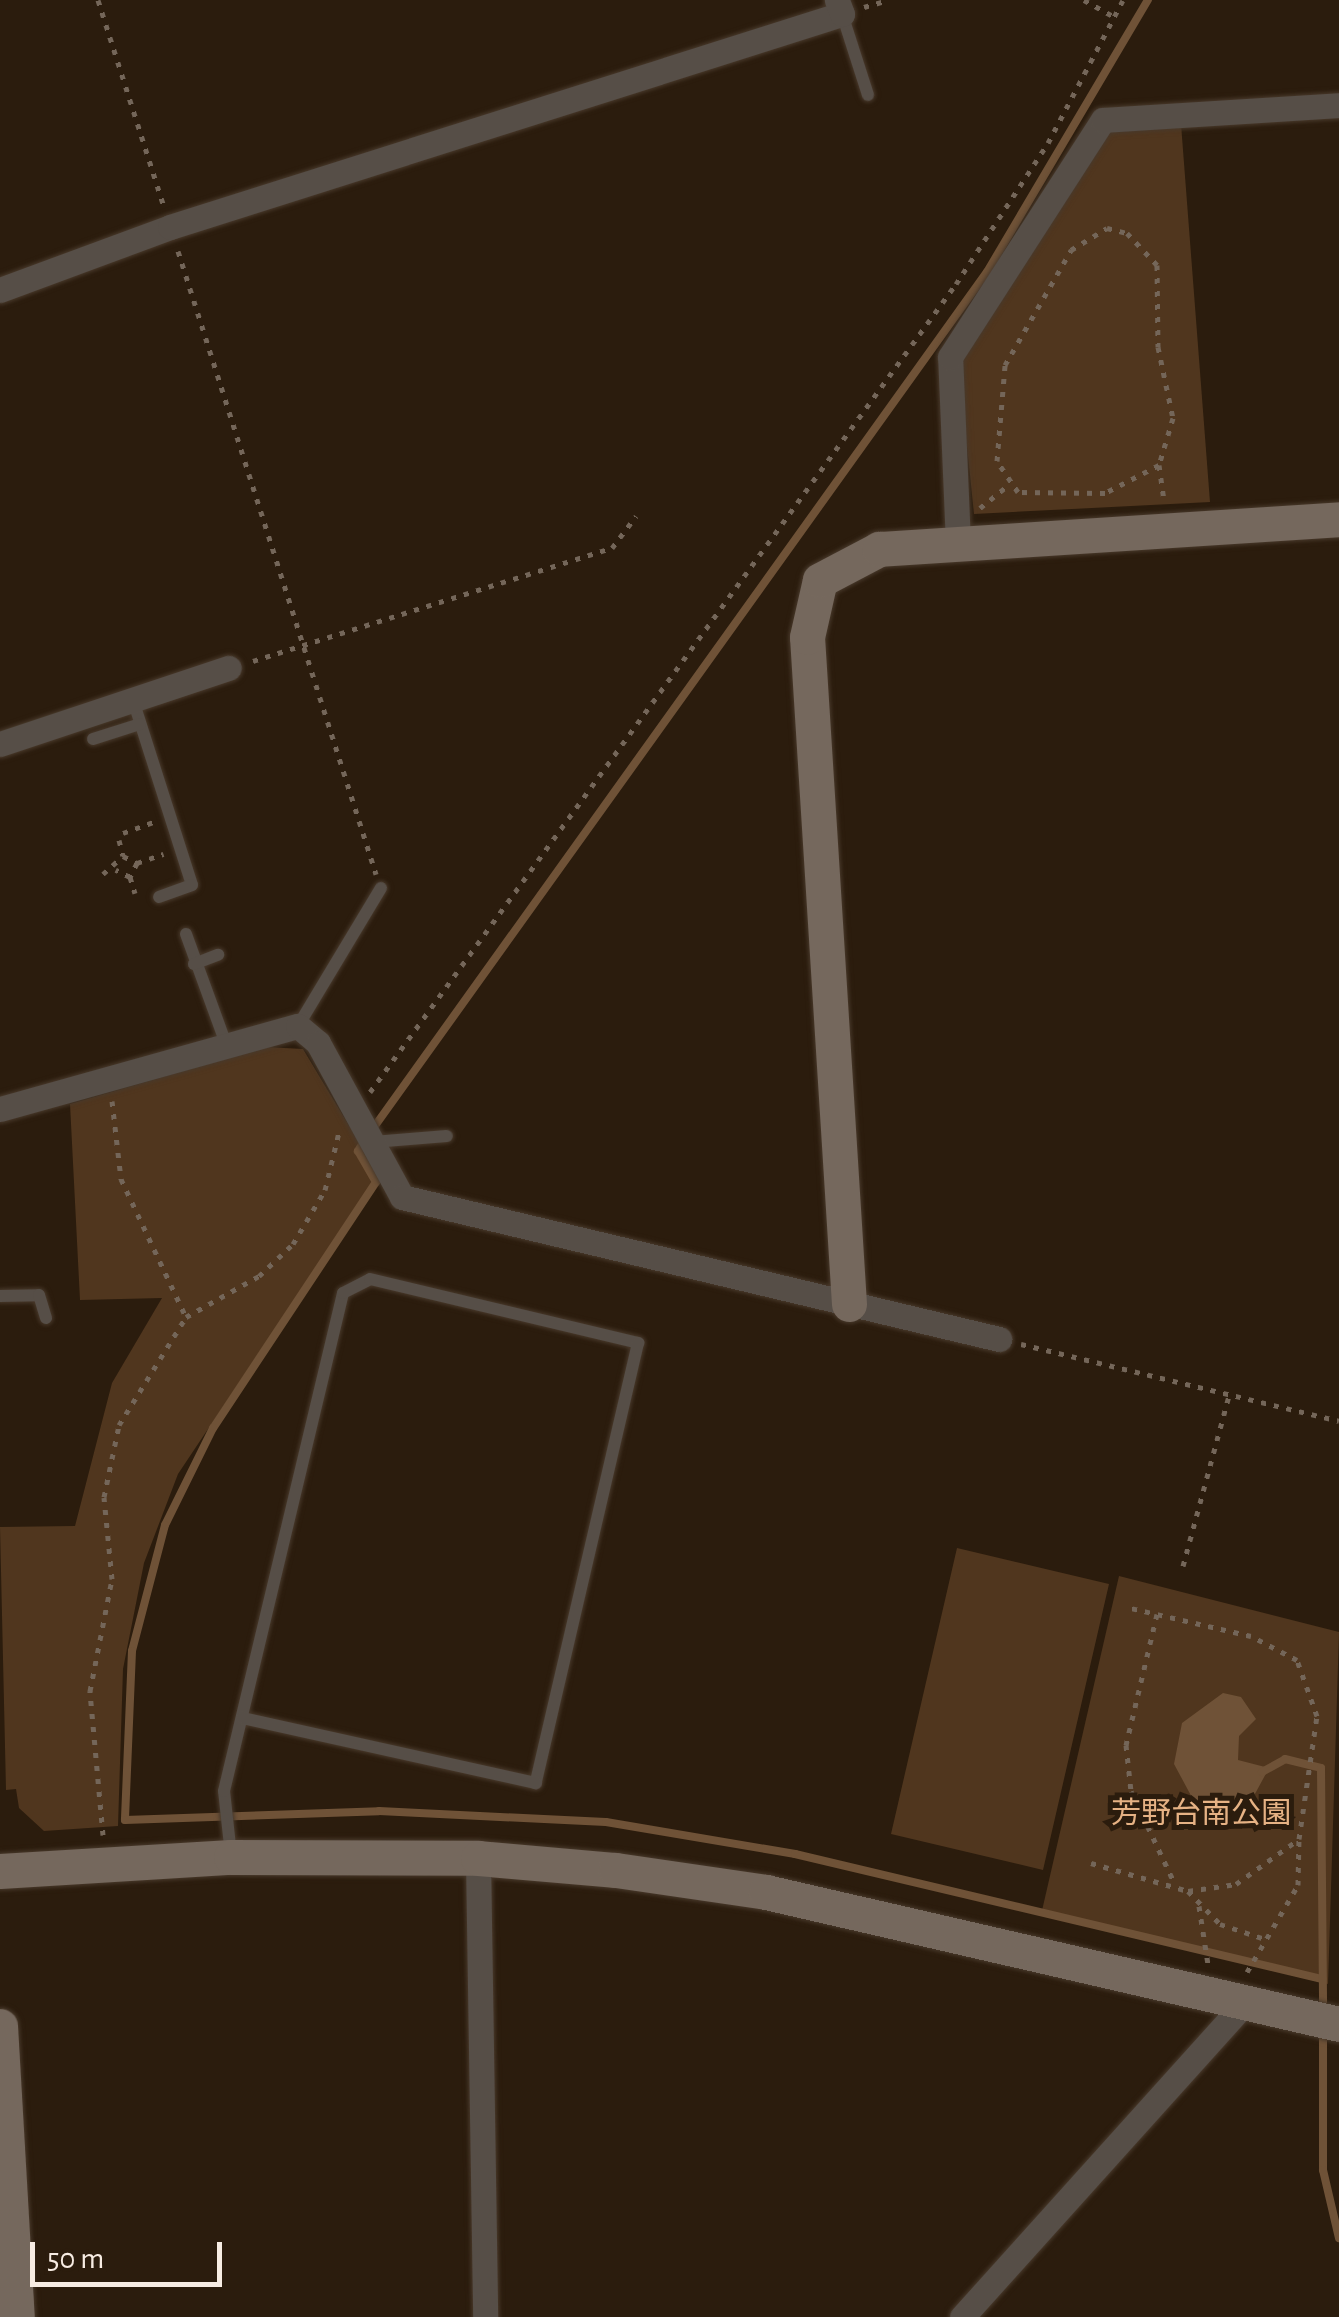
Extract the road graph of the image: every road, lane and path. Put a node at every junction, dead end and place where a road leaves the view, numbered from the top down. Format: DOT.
graph roads {
  1 [pos="98,0"];
  2 [pos="1084,0"];
  3 [pos="1123,0"];
  4 [pos="840,7"];
  5 [pos="1115,16"];
  6 [pos="868,95"];
  7 [pos="1339,105"];
  8 [pos="170,226"];
  9 [pos="0,290"];
  10 [pos="1159,465"];
  11 [pos="1008,484"];
  12 [pos="1165,512"];
  13 [pos="636,516"];
  14 [pos="1339,520"];
  15 [pos="963,531"];
  16 [pos="302,646"];
  17 [pos="229,668"];
  18 [pos="136,712"];
  19 [pos="93,739"];
  20 [pos="0,744"];
  21 [pos="170,816"];
  22 [pos="180,848"];
  23 [pos="123,856"];
  24 [pos="137,863"];
  25 [pos="116,870"];
  26 [pos="103,874"];
  27 [pos="130,878"];
  28 [pos="381,888"];
  29 [pos="134,893"];
  30 [pos="158,898"];
  31 [pos="186,934"];
  32 [pos="218,955"];
  33 [pos="194,964"];
  34 [pos="298,1026"];
  35 [pos="226,1044"];
  36 [pos="110,1078"];
  37 [pos="350,1103"];
  38 [pos="0,1110"];
  39 [pos="447,1136"];
  40 [pos="373,1142"];
  41 [pos="0,1296"];
  42 [pos="849,1304"];
  43 [pos="186,1317"];
  44 [pos="46,1318"];
  45 [pos="999,1338"];
  46 [pos="1229,1394"];
  47 [pos="1339,1421"];
  48 [pos="1183,1566"];
  49 [pos="1131,1608"];
  50 [pos="1157,1614"];
  51 [pos="242,1718"];
  52 [pos="103,1835"];
  53 [pos="1299,1839"];
  54 [pos="231,1858"];
  55 [pos="478,1858"];
  56 [pos="1092,1863"];
  57 [pos="0,1871"];
  58 [pos="1174,1882"];
  59 [pos="1188,1890"];
  60 [pos="1198,1903"];
  61 [pos="1265,1939"];
  62 [pos="1208,1964"];
  63 [pos="1246,1988"];
  64 [pos="1339,2024"];
  65 [pos="0,2026"];
  66 [pos="17,2317"];
  67 [pos="485,2317"];
  68 [pos="962,2317"];
  1 -- 8 [label="path"];
  2 -- 5 [label="path"];
  3 -- 5 [label="path"];
  4 -- 6 [label="lane"];
  4 -- 8 [label="street"];
  5 -- 37 [label="path"];
  7 -- 15 [label="street"];
  8 -- 9 [label="street"];
  8 -- 16 [label="path"];
  10 -- 11 [label="path"];
  10 -- 11 [label="path"];
  10 -- 12 [label="path"];
  11 -- 15 [label="path"];
  13 -- 16 [label="path"];
  14 -- 15 [label="street"];
  15 -- 42 [label="street"];
  16 -- 17 [label="path"];
  16 -- 28 [label="path"];
  17 -- 18 [label="street"];
  18 -- 19 [label="lane"];
  18 -- 20 [label="street"];
  18 -- 21 [label="lane"];
  21 -- 22 [label="lane"];
  21 -- 23 [label="path"];
  22 -- 24 [label="path"];
  22 -- 30 [label="lane"];
  23 -- 24 [label="path"];
  23 -- 25 [label="path"];
  24 -- 27 [label="path"];
  25 -- 26 [label="path"];
  25 -- 27 [label="path"];
  27 -- 29 [label="path"];
  28 -- 34 [label="lane"];
  31 -- 33 [label="lane"];
  32 -- 33 [label="lane"];
  33 -- 35 [label="lane"];
  34 -- 35 [label="street"];
  34 -- 37 [label="street"];
  35 -- 36 [label="street"];
  36 -- 38 [label="street"];
  36 -- 43 [label="path"];
  37 -- 40 [label="street"];
  37 -- 43 [label="path"];
  39 -- 40 [label="lane"];
  40 -- 42 [label="street"];
  41 -- 44 [label="lane"];
  42 -- 45 [label="street"];
  43 -- 52 [label="path"];
  45 -- 46 [label="path"];
  46 -- 47 [label="path"];
  46 -- 48 [label="path"];
  49 -- 50 [label="path"];
  50 -- 53 [label="path"];
  50 -- 58 [label="path"];
  51 -- 51 [label="lane"];
  51 -- 54 [label="lane"];
  53 -- 59 [label="path"];
  53 -- 61 [label="path"];
  54 -- 55 [label="street"];
  54 -- 57 [label="street"];
  55 -- 63 [label="street"];
  55 -- 67 [label="street"];
  56 -- 58 [label="path"];
  58 -- 59 [label="path"];
  59 -- 60 [label="path"];
  60 -- 61 [label="path"];
  60 -- 62 [label="path"];
  61 -- 63 [label="path"];
  63 -- 64 [label="street"];
  63 -- 68 [label="street"];
  65 -- 66 [label="street"];
}
